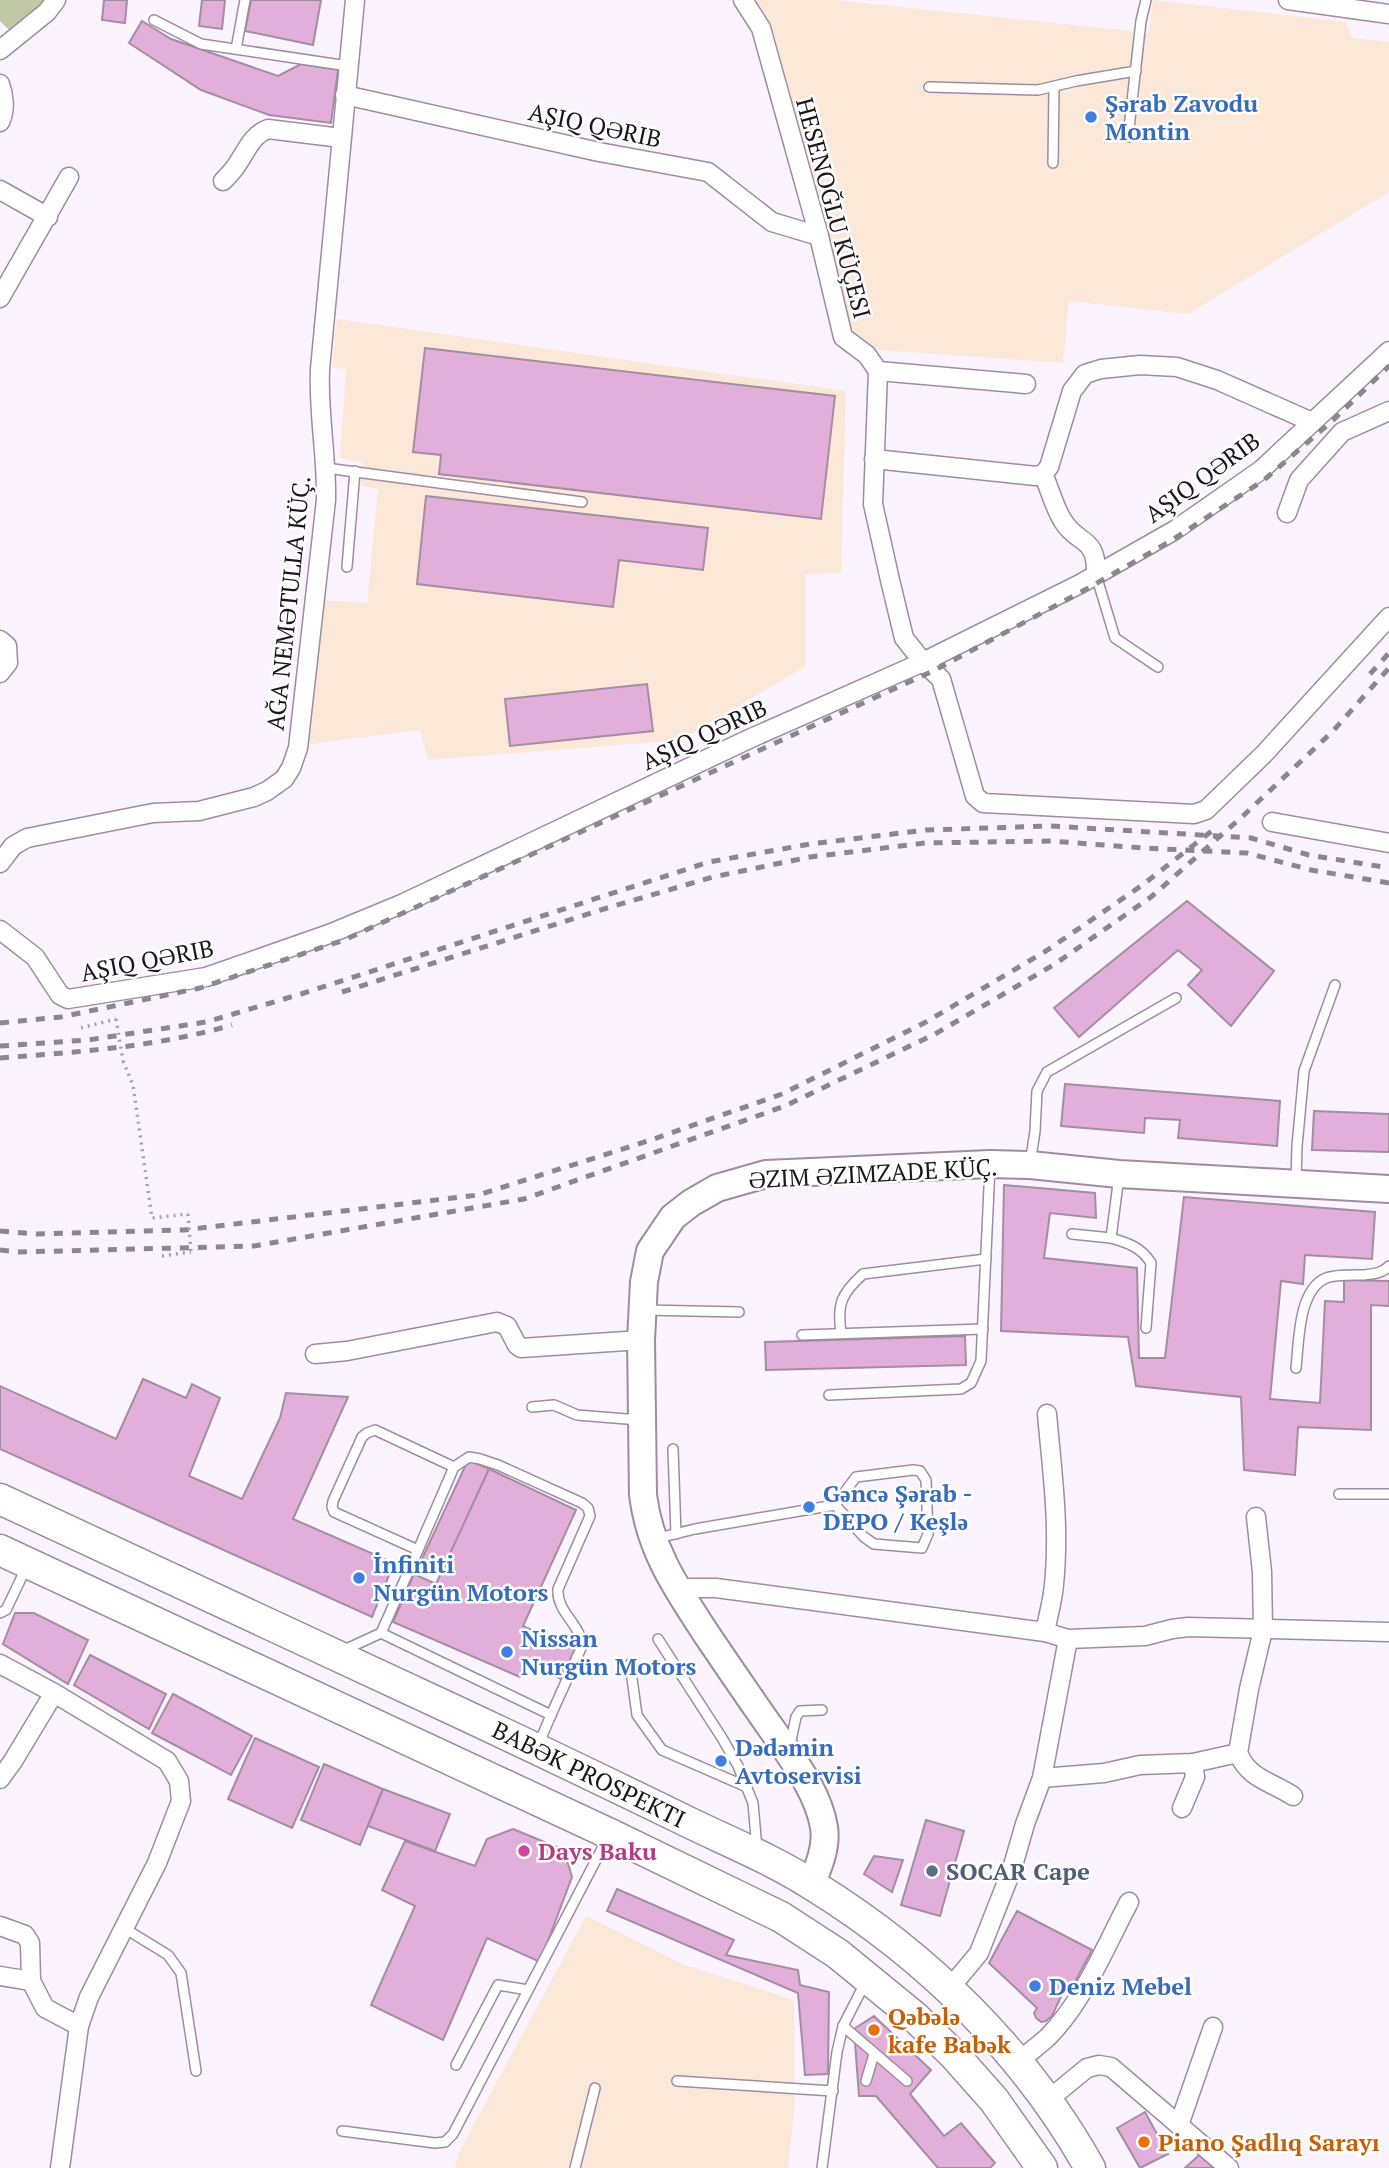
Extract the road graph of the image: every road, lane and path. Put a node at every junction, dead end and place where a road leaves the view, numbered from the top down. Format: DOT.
graph roads {
  1 [pos="56,0"];
  2 [pos="244,0"];
  3 [pos="355,0"];
  4 [pos="743,0"];
  5 [pos="1146,0"];
  6 [pos="1294,1"];
  7 [pos="1367,6"];
  8 [pos="1389,14"];
  9 [pos="154,20"];
  10 [pos="236,49"];
  11 [pos="0,50"];
  12 [pos="348,66"];
  13 [pos="1136,71"];
  14 [pos="0,84"];
  15 [pos="929,87"];
  16 [pos="1054,87"];
  17 [pos="345,94"];
  18 [pos="0,122"];
  19 [pos="1128,137"];
  20 [pos="341,138"];
  21 [pos="1053,163"];
  22 [pos="69,177"];
  23 [pos="223,181"];
  24 [pos="0,190"];
  25 [pos="48,217"];
  26 [pos="819,236"];
  27 [pos="0,298"];
  28 [pos="1389,351"];
  29 [pos="878,371"];
  30 [pos="1026,384"];
  31 [pos="1389,411"];
  32 [pos="1312,422"];
  33 [pos="874,459"];
  34 [pos="326,468"];
  35 [pos="355,471"];
  36 [pos="1043,474"];
  37 [pos="582,502"];
  38 [pos="1287,513"];
  39 [pos="347,568"];
  40 [pos="1096,575"];
  41 [pos="1389,617"];
  42 [pos="0,640"];
  43 [pos="923,662"];
  44 [pos="1158,667"];
  45 [pos="0,673"];
  46 [pos="1272,822"];
  47 [pos="1389,843"];
  48 [pos="0,863"];
  49 [pos="0,930"];
  50 [pos="1335,985"];
  51 [pos="1176,998"];
  52 [pos="81,1028"];
  53 [pos="990,1164"];
  54 [pos="1030,1166"];
  55 [pos="1119,1174"];
  56 [pos="1296,1182"];
  57 [pos="1389,1189"];
  58 [pos="1072,1234"];
  59 [pos="1111,1238"];
  60 [pos="162,1256"];
  61 [pos="986,1258"];
  62 [pos="1389,1266"];
  63 [pos="643,1310"];
  64 [pos="739,1312"];
  65 [pos="1146,1328"];
  66 [pos="983,1329"];
  67 [pos="841,1333"];
  68 [pos="802,1335"];
  69 [pos="640,1340"];
  70 [pos="315,1354"];
  71 [pos="1296,1368"];
  72 [pos="829,1395"];
  73 [pos="532,1408"];
  74 [pos="1047,1414"];
  75 [pos="642,1420"];
  76 [pos="673,1449"];
  77 [pos="454,1467"];
  78 [pos="1339,1494"];
  79 [pos="1389,1494"];
  80 [pos="0,1499"];
  81 [pos="835,1505"];
  82 [pos="0,1510"];
  83 [pos="1256,1517"];
  84 [pos="664,1537"];
  85 [pos="0,1550"];
  86 [pos="418,1550"];
  87 [pos="28,1564"];
  88 [pos="182,1583"];
  89 [pos="679,1593"];
  90 [pos="0,1613"];
  91 [pos="1263,1630"];
  92 [pos="1045,1632"];
  93 [pos="1389,1632"];
  94 [pos="381,1633"];
  95 [pos="658,1639"];
  96 [pos="1068,1639"];
  97 [pos="335,1655"];
  98 [pos="0,1664"];
  99 [pos="630,1664"];
  100 [pos="54,1693"];
  101 [pos="822,1710"];
  102 [pos="551,1715"];
  103 [pos="536,1748"];
  104 [pos="788,1753"];
  105 [pos="1238,1753"];
  106 [pos="1193,1763"];
  107 [pos="1042,1778"];
  108 [pos="0,1779"];
  109 [pos="747,1787"];
  110 [pos="1293,1796"];
  111 [pos="1182,1808"];
  112 [pos="610,1834"];
  113 [pos="757,1855"];
  114 [pos="811,1884"];
  115 [pos="1129,1902"];
  116 [pos="0,1926"];
  117 [pos="124,1928"];
  118 [pos="0,1976"];
  119 [pos="868,1976"];
  120 [pos="31,1981"];
  121 [pos="949,1989"];
  122 [pos="528,1990"];
  123 [pos="79,2026"];
  124 [pos="843,2026"];
  125 [pos="1213,2027"];
  126 [pos="874,2053"];
  127 [pos="1018,2062"];
  128 [pos="456,2065"];
  129 [pos="196,2071"];
  130 [pos="677,2081"];
  131 [pos="866,2081"];
  132 [pos="907,2081"];
  133 [pos="595,2088"];
  134 [pos="832,2091"];
  135 [pos="1048,2100"];
  136 [pos="1179,2125"];
  137 [pos="342,2132"];
  138 [pos="60,2168"];
  139 [pos="575,2168"];
  140 [pos="822,2168"];
  141 [pos="1042,2168"];
  142 [pos="1090,2168"];
  143 [pos="1229,2168"];
  1 -- 11 [label="street"];
  2 -- 10 [label="lane"];
  3 -- 12 [label="street, AĞA NEMƏTULLA KÜÇ."];
  4 -- 26 [label="street, HESENOĞLU KÜÇESI"];
  5 -- 13 [label="lane"];
  6 -- 7 [label="street"];
  7 -- 8 [label="street"];
  9 -- 10 [label="lane"];
  10 -- 12 [label="lane"];
  12 -- 17 [label="street, AĞA NEMƏTULLA KÜÇ."];
  13 -- 16 [label="lane"];
  13 -- 19 [label="lane"];
  14 -- 18 [label="street"];
  15 -- 16 [label="lane"];
  16 -- 21 [label="lane"];
  17 -- 20 [label="street, AĞA NEMƏTULLA KÜÇ."];
  17 -- 26 [label="street"];
  20 -- 23 [label="street"];
  20 -- 34 [label="street, AĞA NEMƏTULLA KÜÇ."];
  22 -- 25 [label="street"];
  24 -- 25 [label="street"];
  25 -- 27 [label="street"];
  26 -- 29 [label="street, HESENOĞLU KÜÇESI"];
  28 -- 32 [label="street"];
  29 -- 30 [label="street"];
  29 -- 33 [label="street"];
  31 -- 38 [label="street"];
  32 -- 36 [label="street"];
  32 -- 40 [label="street"];
  33 -- 36 [label="street"];
  33 -- 43 [label="street"];
  34 -- 35 [label="lane"];
  34 -- 48 [label="street, AĞA NEMƏTULLA KÜÇ."];
  35 -- 37 [label="lane"];
  35 -- 39 [label="lane"];
  36 -- 40 [label="street"];
  40 -- 43 [label="street"];
  40 -- 44 [label="lane"];
  41 -- 43 [label="street"];
  42 -- 45 [label="street"];
  43 -- 49 [label="street"];
  46 -- 47 [label="street"];
  50 -- 56 [label="lane"];
  51 -- 54 [label="lane"];
  52 -- 60 [label="path, bridge"];
  53 -- 54 [label="street, ƏZIM ƏZIMZADE KÜÇ."];
  53 -- 61 [label="lane"];
  53 -- 63 [label="street, ƏZIM ƏZIMZADE KÜÇ."];
  54 -- 55 [label="street, ƏZIM ƏZIMZADE KÜÇ."];
  55 -- 56 [label="street, ƏZIM ƏZIMZADE KÜÇ."];
  55 -- 59 [label="lane"];
  56 -- 57 [label="street, ƏZIM ƏZIMZADE KÜÇ."];
  58 -- 59 [label="lane"];
  59 -- 65 [label="lane"];
  61 -- 66 [label="lane"];
  61 -- 67 [label="lane"];
  62 -- 71 [label="lane"];
  63 -- 64 [label="lane"];
  63 -- 69 [label="street, ƏZIM ƏZIMZADE KÜÇ."];
  66 -- 67 [label="lane"];
  66 -- 72 [label="lane"];
  67 -- 68 [label="lane"];
  69 -- 70 [label="street"];
  69 -- 75 [label="street, ƏZIM ƏZIMZADE KÜÇ."];
  73 -- 75 [label="lane"];
  74 -- 92 [label="street"];
  75 -- 84 [label="street, ƏZIM ƏZIMZADE KÜÇ."];
  76 -- 84 [label="lane"];
  77 -- 86 [label="lane"];
  77 -- 86 [label="lane"];
  77 -- 102 [label="lane"];
  78 -- 79 [label="lane"];
  80 -- 88 [label="main road, BABƏK PROSPEKTI"];
  81 -- 81 [label="lane"];
  81 -- 84 [label="lane"];
  82 -- 88 [label="main road"];
  83 -- 91 [label="street"];
  84 -- 89 [label="street, ƏZIM ƏZIMZADE KÜÇ."];
  85 -- 87 [label="main road, BABƏK PROSPEKTI"];
  86 -- 94 [label="lane"];
  87 -- 90 [label="lane"];
  87 -- 112 [label="main road, BABƏK PROSPEKTI"];
  88 -- 97 [label="main road, BABƏK PROSPEKTI"];
  89 -- 92 [label="street"];
  89 -- 104 [label="street, ƏZIM ƏZIMZADE KÜÇ."];
  91 -- 93 [label="street"];
  91 -- 96 [label="street"];
  91 -- 105 [label="street"];
  92 -- 96 [label="street"];
  94 -- 97 [label="lane"];
  94 -- 102 [label="lane"];
  95 -- 109 [label="lane"];
  96 -- 107 [label="street"];
  97 -- 103 [label="main road, BABƏK PROSPEKTI"];
  98 -- 100 [label="street"];
  99 -- 109 [label="lane"];
  100 -- 108 [label="street"];
  100 -- 117 [label="street"];
  101 -- 104 [label="lane"];
  102 -- 103 [label="lane"];
  103 -- 113 [label="main road, BABƏK PROSPEKTI"];
  104 -- 114 [label="street, ƏZIM ƏZIMZADE KÜÇ."];
  105 -- 106 [label="street"];
  105 -- 110 [label="street"];
  106 -- 107 [label="street"];
  106 -- 111 [label="street"];
  107 -- 121 [label="street"];
  109 -- 113 [label="lane"];
  112 -- 119 [label="main road, BABƏK PROSPEKTI"];
  112 -- 122 [label="lane"];
  113 -- 114 [label="main road, BABƏK PROSPEKTI"];
  114 -- 121 [label="main road, BABƏK PROSPEKTI"];
  115 -- 127 [label="street"];
  116 -- 120 [label="street"];
  117 -- 123 [label="street"];
  117 -- 129 [label="lane"];
  118 -- 120 [label="street"];
  119 -- 124 [label="lane"];
  119 -- 141 [label="main road, BABƏK PROSPEKTI"];
  120 -- 123 [label="street"];
  121 -- 127 [label="main road, BABƏK PROSPEKTI"];
  122 -- 128 [label="lane"];
  122 -- 137 [label="lane"];
  123 -- 138 [label="street"];
  124 -- 126 [label="lane"];
  124 -- 134 [label="lane"];
  125 -- 136 [label="street"];
  126 -- 131 [label="lane"];
  126 -- 132 [label="lane"];
  127 -- 135 [label="main road, BABƏK PROSPEKTI"];
  130 -- 134 [label="lane"];
  133 -- 139 [label="lane"];
  134 -- 140 [label="lane"];
  135 -- 136 [label="street"];
  135 -- 142 [label="main road, BABƏK PROSPEKTI"];
  136 -- 143 [label="street"];
}
